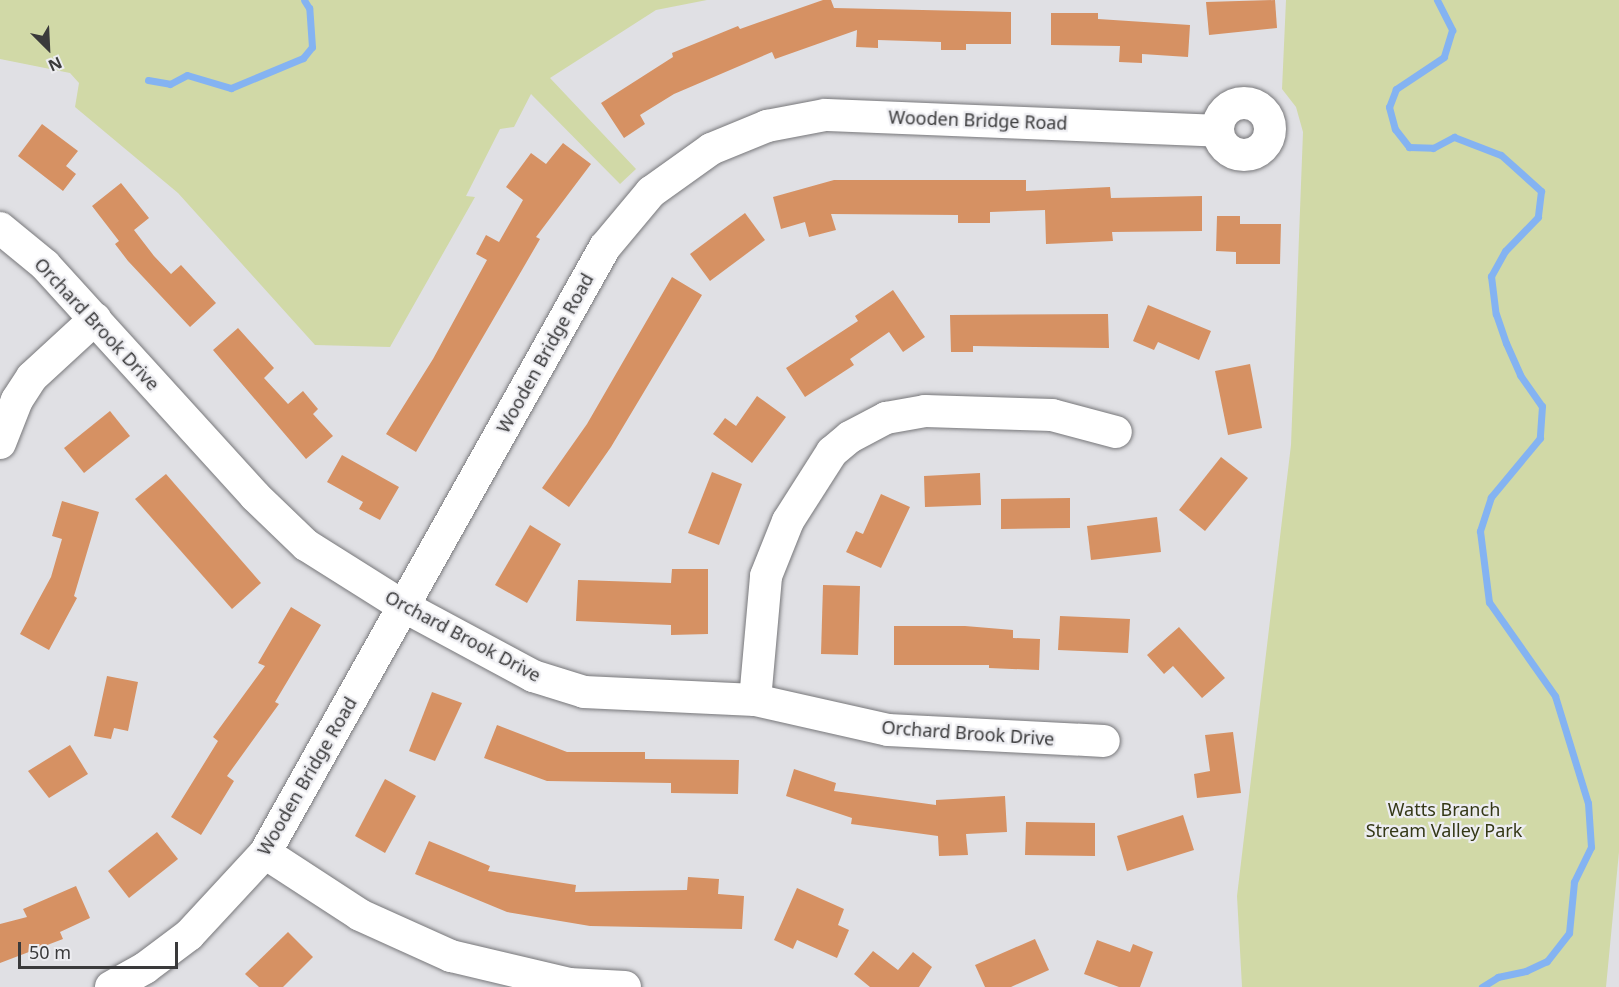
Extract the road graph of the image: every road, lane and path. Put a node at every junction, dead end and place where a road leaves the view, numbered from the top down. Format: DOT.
graph roads {
  1 [pos="1217,131"];
  2 [pos="0,228"];
  3 [pos="94,319"];
  4 [pos="1116,432"];
  5 [pos="0,443"];
  6 [pos="403,606"];
  7 [pos="755,700"];
  8 [pos="1104,741"];
  9 [pos="265,853"];
  10 [pos="111,987"];
  11 [pos="625,987"];
  1 -- 6 [label="street, Wooden Bridge Road"];
  2 -- 3 [label="street, Orchard Brook Drive"];
  3 -- 5 [label="street"];
  3 -- 6 [label="street, Orchard Brook Drive"];
  4 -- 7 [label="street"];
  6 -- 7 [label="street, Orchard Brook Drive"];
  6 -- 9 [label="street, Wooden Bridge Road"];
  7 -- 8 [label="street, Orchard Brook Drive"];
  9 -- 10 [label="street, Wooden Bridge Road"];
  9 -- 11 [label="street"];
}
